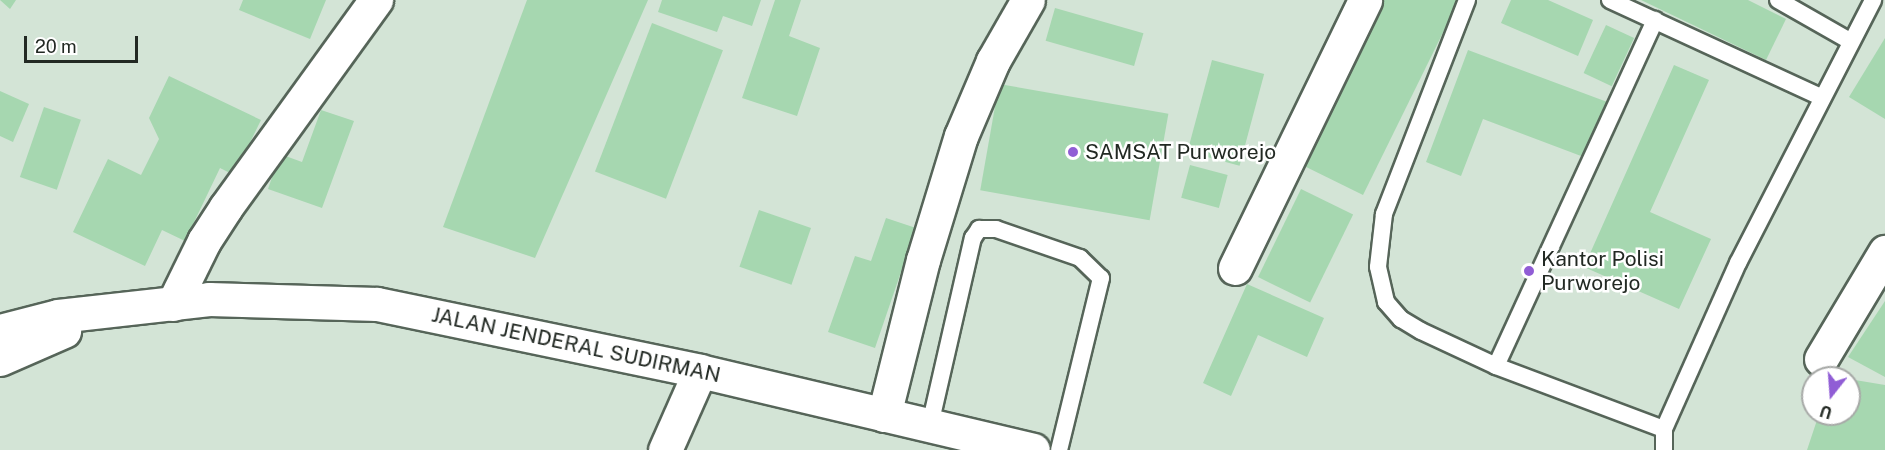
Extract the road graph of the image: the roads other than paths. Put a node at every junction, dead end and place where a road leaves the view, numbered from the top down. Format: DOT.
graph roads {
  1 [pos="376,0"];
  2 [pos="1028,0"];
  3 [pos="1365,0"];
  4 [pos="1467,0"];
  5 [pos="1610,0"];
  6 [pos="1778,0"];
  7 [pos="1873,0"];
  8 [pos="1655,20"];
  9 [pos="1850,41"];
  10 [pos="1821,97"];
  11 [pos="1885,252"];
  12 [pos="1235,268"];
  13 [pos="173,304"];
  14 [pos="112,310"];
  15 [pos="0,331"];
  16 [pos="0,359"];
  17 [pos="1821,359"];
  18 [pos="1496,366"];
  19 [pos="700,371"];
  20 [pos="884,415"];
  21 [pos="930,425"];
  22 [pos="1664,429"];
  23 [pos="665,450"];
  24 [pos="1033,450"];
  25 [pos="1059,450"];
  26 [pos="1664,450"];
  1 -- 13 [label="street"];
  2 -- 20 [label="street"];
  3 -- 12 [label="street"];
  4 -- 18 [label="lane"];
  5 -- 8 [label="lane"];
  6 -- 9 [label="lane"];
  7 -- 9 [label="lane"];
  8 -- 10 [label="lane"];
  8 -- 18 [label="lane"];
  9 -- 10 [label="lane"];
  10 -- 22 [label="lane"];
  11 -- 17 [label="street"];
  13 -- 14 [label="street, JALAN JENDERAL SUDIRMAN"];
  13 -- 19 [label="street, JALAN JENDERAL SUDIRMAN"];
  14 -- 15 [label="street, JALAN JENDERAL SUDIRMAN"];
  14 -- 16 [label="street"];
  18 -- 22 [label="lane"];
  19 -- 20 [label="street, JALAN JENDERAL SUDIRMAN"];
  19 -- 23 [label="street"];
  20 -- 21 [label="street, JALAN JENDERAL SUDIRMAN"];
  21 -- 24 [label="street, JALAN JENDERAL SUDIRMAN"];
  21 -- 25 [label="lane"];
  22 -- 26 [label="lane"];
}
